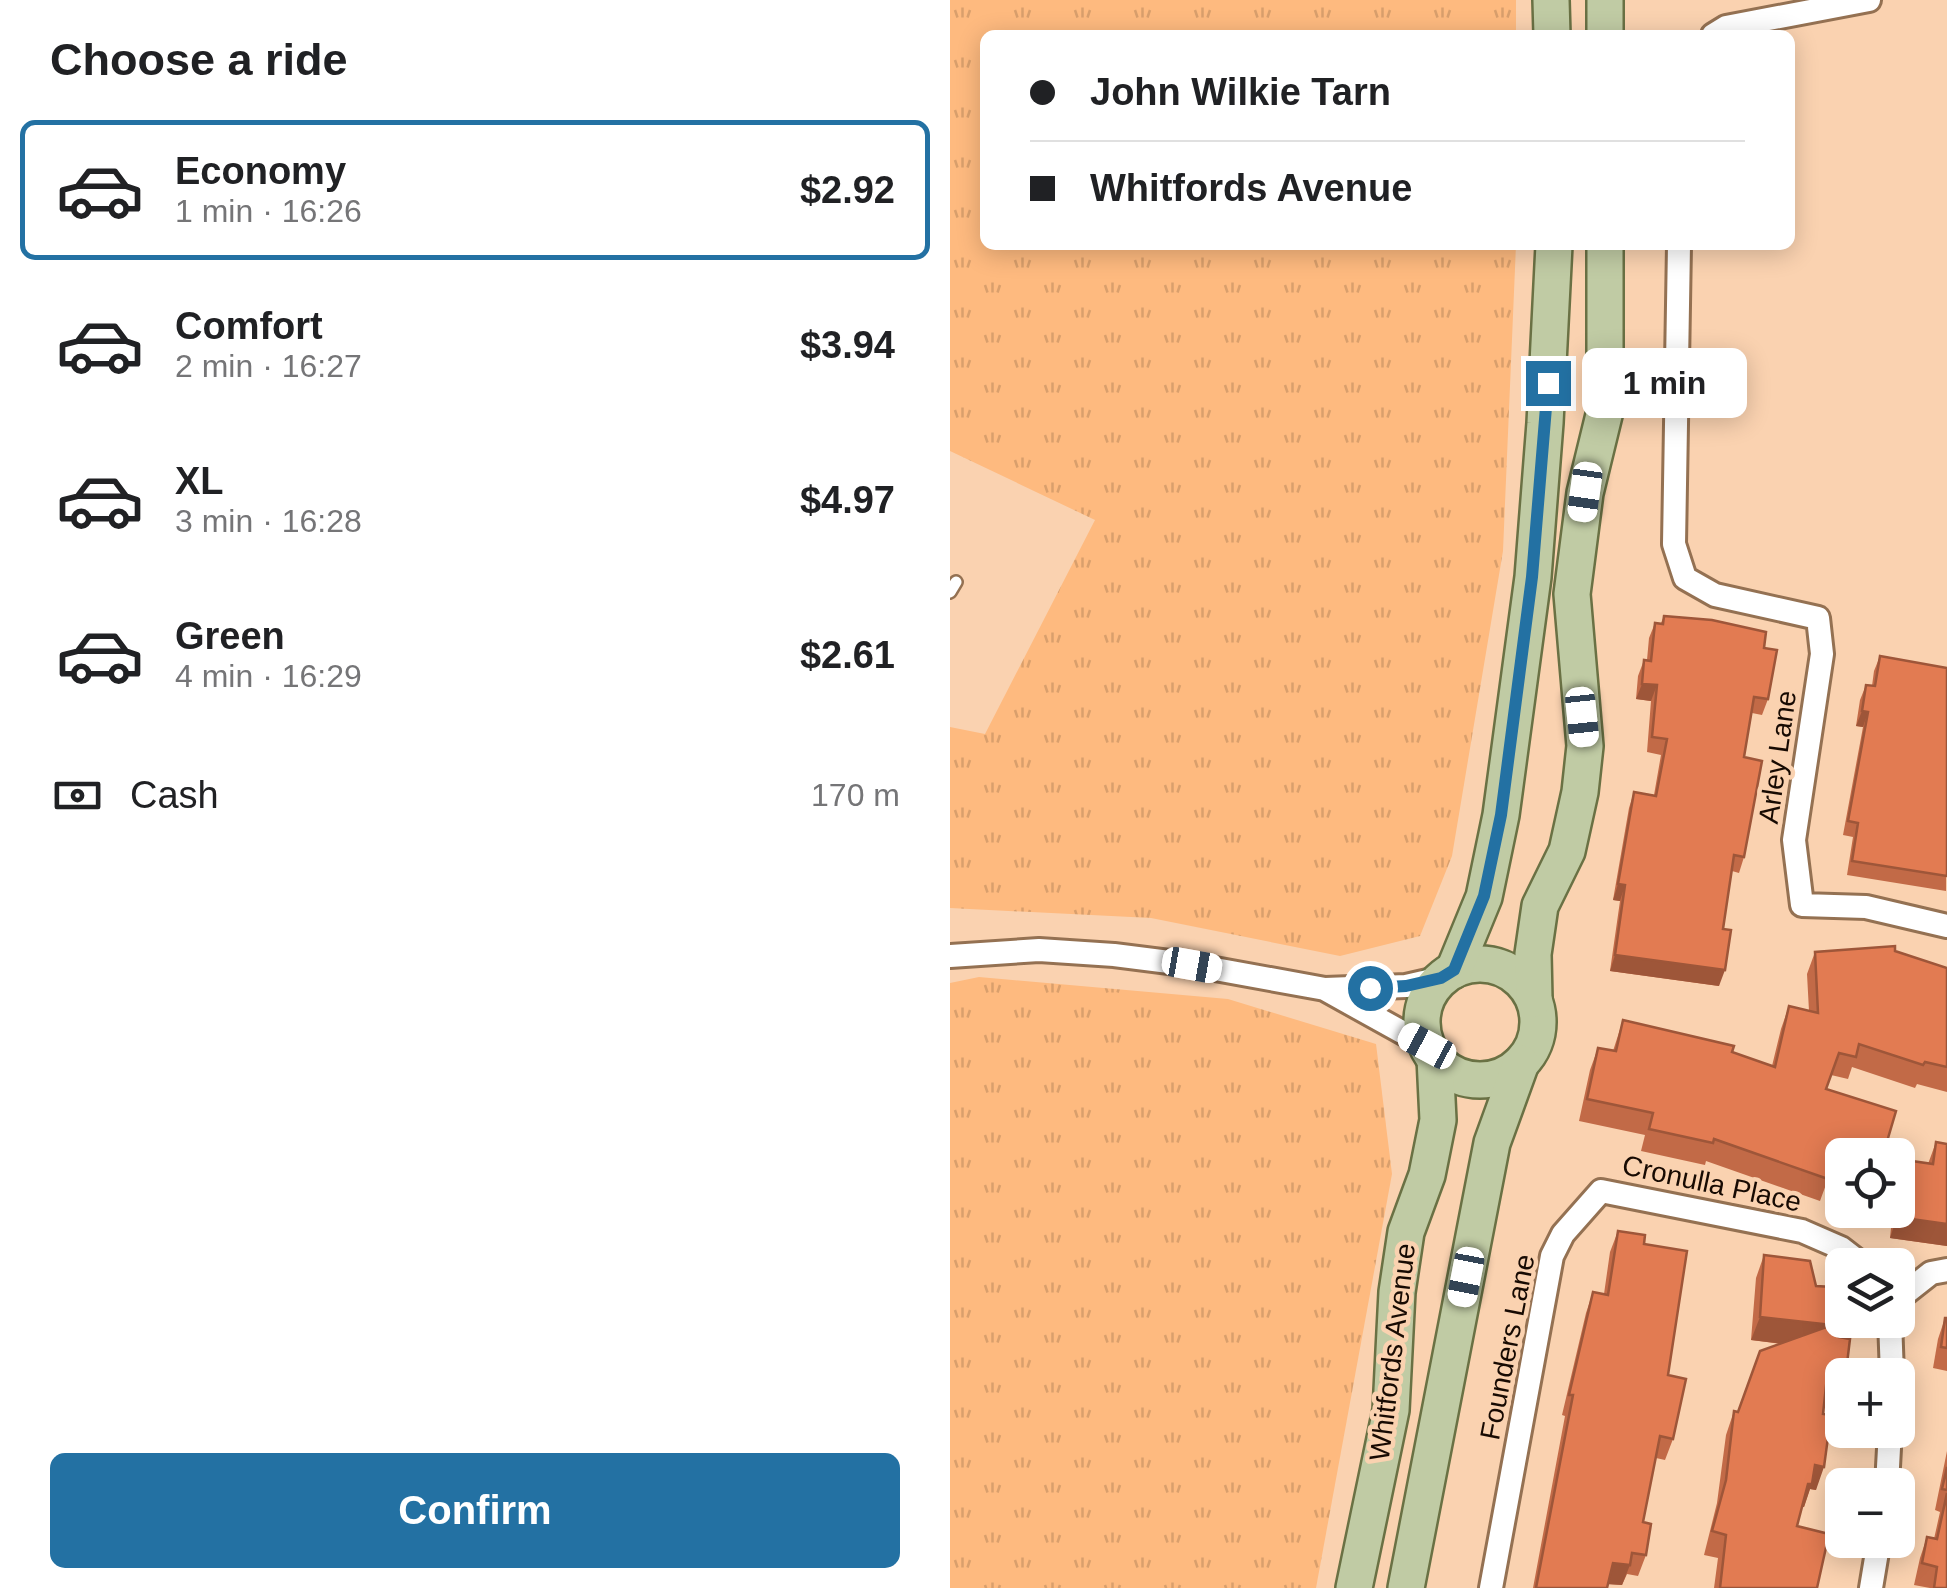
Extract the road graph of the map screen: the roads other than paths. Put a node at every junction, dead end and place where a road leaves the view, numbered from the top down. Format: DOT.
graph roads {
  1 [pos="1551,0"];
  2 [pos="1605,0"];
  3 [pos="1869,0"];
  4 [pos="1552,30"];
  5 [pos="1605,30"];
  6 [pos="1722,30"];
  7 [pos="1554,250"];
  8 [pos="1605,250"];
  9 [pos="1679,250"];
  10 [pos="1947,926"];
  11 [pos="950,956"];
  12 [pos="1447,974"];
  13 [pos="1325,989"];
  14 [pos="1534,999"];
  15 [pos="1431,1052"];
  16 [pos="1521,1063"];
  17 [pos="1600,1191"];
  18 [pos="1841,1248"];
  19 [pos="1947,1270"];
  20 [pos="1915,1286"];
  21 [pos="1876,1558"];
  22 [pos="1354,1588"];
  23 [pos="1406,1588"];
  24 [pos="1492,1588"];
  25 [pos="1871,1588"];
  1 -- 4 [label="main road"];
  2 -- 5 [label="main road"];
  3 -- 6 [label="street"];
  7 -- 12 [label="main road"];
  8 -- 14 [label="main road"];
  9 -- 10 [label="street, Arley Lane"];
  11 -- 13 [label="street"];
  12 -- 13 [label="street"];
  12 -- 14 [label="main road"];
  12 -- 15 [label="main road"];
  13 -- 15 [label="street"];
  14 -- 16 [label="main road"];
  15 -- 16 [label="main road"];
  15 -- 22 [label="main road, Whitfords Avenue"];
  16 -- 23 [label="main road, Whitfords Avenue"];
  17 -- 18 [label="street, Cronulla Place"];
  17 -- 24 [label="street, Founders Lane"];
  19 -- 20 [label="street"];
  21 -- 25 [label="street"];
}
